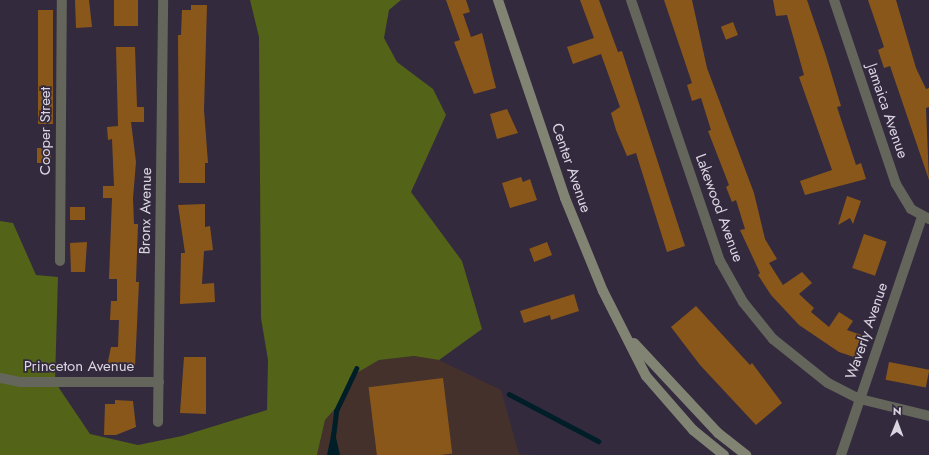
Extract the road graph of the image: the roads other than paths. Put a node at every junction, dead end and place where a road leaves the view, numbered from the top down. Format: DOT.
graph roads {
  1 [pos="62,0"];
  2 [pos="163,0"];
  3 [pos="498,0"];
  4 [pos="631,0"];
  5 [pos="834,0"];
  6 [pos="926,218"];
  7 [pos="60,261"];
  8 [pos="630,339"];
  9 [pos="0,378"];
  10 [pos="159,382"];
  11 [pos="860,399"];
  12 [pos="929,416"];
  13 [pos="158,422"];
  14 [pos="724,455"];
  15 [pos="746,455"];
  16 [pos="841,455"];
  1 -- 7 [label="street, Cooper Street"];
  2 -- 10 [label="street, Bronx Avenue"];
  3 -- 8 [label="street, Center Avenue"];
  4 -- 11 [label="street, Lakewood Avenue"];
  5 -- 6 [label="street, Jamaica Avenue"];
  6 -- 11 [label="street, Waverly Avenue"];
  8 -- 14 [label="street, Center Avenue"];
  8 -- 15 [label="street, Center Avenue"];
  9 -- 10 [label="street, Princeton Avenue"];
  10 -- 13 [label="street, Bronx Avenue"];
  11 -- 12 [label="street, Lakewood Avenue"];
  11 -- 16 [label="street, Waverly Avenue"];
}
